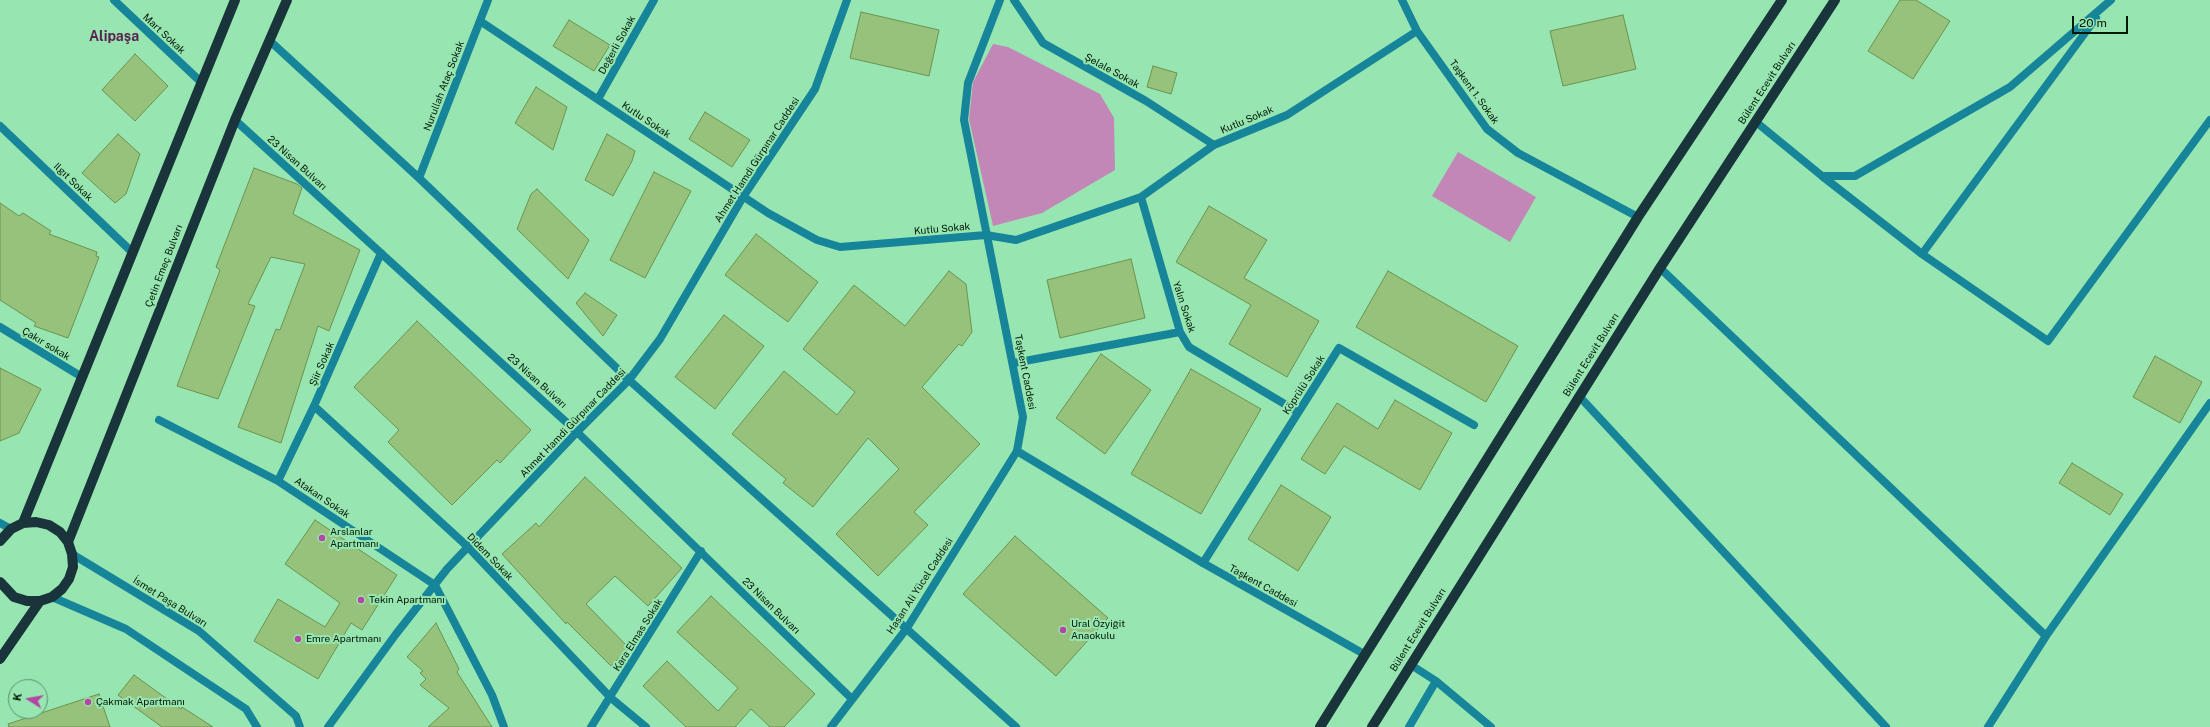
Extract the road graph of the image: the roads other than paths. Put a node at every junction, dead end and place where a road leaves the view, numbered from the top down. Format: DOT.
graph roads {
  1 [pos="114,0"];
  2 [pos="236,0"];
  3 [pos="287,0"];
  4 [pos="488,0"];
  5 [pos="654,0"];
  6 [pos="847,0"];
  7 [pos="1000,0"];
  8 [pos="1014,0"];
  9 [pos="1402,0"];
  10 [pos="1782,0"];
  11 [pos="1835,0"];
  12 [pos="2108,3"];
  13 [pos="480,21"];
  14 [pos="1417,31"];
  15 [pos="270,41"];
  16 [pos="202,83"];
  17 [pos="598,99"];
  18 [pos="235,120"];
  19 [pos="2210,120"];
  20 [pos="1756,122"];
  21 [pos="0,126"];
  22 [pos="1214,145"];
  23 [pos="1822,176"];
  24 [pos="419,178"];
  25 [pos="743,197"];
  26 [pos="1141,197"];
  27 [pos="1638,217"];
  28 [pos="986,235"];
  29 [pos="133,253"];
  30 [pos="381,253"];
  31 [pos="1922,254"];
  32 [pos="1660,268"];
  33 [pos="0,327"];
  34 [pos="1180,332"];
  35 [pos="1014,363"];
  36 [pos="82,377"];
  37 [pos="629,380"];
  38 [pos="1579,396"];
  39 [pos="2210,403"];
  40 [pos="314,406"];
  41 [pos="1298,412"];
  42 [pos="159,420"];
  43 [pos="1474,425"];
  44 [pos="577,432"];
  45 [pos="1017,451"];
  46 [pos="278,481"];
  47 [pos="23,523"];
  48 [pos="0,524"];
  49 [pos="11,529"];
  50 [pos="0,541"];
  51 [pos="68,542"];
  52 [pos="468,547"];
  53 [pos="701,552"];
  54 [pos="72,554"];
  55 [pos="1203,563"];
  56 [pos="0,582"];
  57 [pos="435,585"];
  58 [pos="52,597"];
  59 [pos="40,601"];
  60 [pos="907,628"];
  61 [pos="2046,636"];
  62 [pos="1364,654"];
  63 [pos="0,659"];
  64 [pos="1411,665"];
  65 [pos="1436,681"];
  66 [pos="611,698"];
  67 [pos="852,699"];
  68 [pos="257,727"];
  69 [pos="300,727"];
  70 [pos="328,727"];
  71 [pos="504,727"];
  72 [pos="591,727"];
  73 [pos="646,727"];
  74 [pos="831,727"];
  75 [pos="1016,727"];
  76 [pos="1320,727"];
  77 [pos="1372,727"];
  78 [pos="1409,727"];
  79 [pos="1491,727"];
  80 [pos="1886,727"];
  81 [pos="1988,727"];
  1 -- 16 [label="street, Mart Sokak"];
  2 -- 16 [label="main road"];
  3 -- 15 [label="main road, Çetin Emeç Bulvarı"];
  4 -- 13 [label="street, Nurullah Ataç Sokak"];
  5 -- 17 [label="street, Değerli Sokak"];
  6 -- 25 [label="street, Ahmet Hamdi Gürpınar Caddesi"];
  7 -- 28 [label="street, Taşkent Caddesi"];
  8 -- 22 [label="street, Şelale Sokak"];
  9 -- 14 [label="street, Taşkent 1. Sokak"];
  10 -- 27 [label="main road"];
  11 -- 20 [label="main road, Bülent Ecevit Bulvarı"];
  12 -- 23 [label="street"];
  12 -- 31 [label="street"];
  13 -- 17 [label="street, Kutlu Sokak"];
  13 -- 24 [label="street, Nurullah Ataç Sokak"];
  14 -- 22 [label="street, Kutlu Sokak"];
  14 -- 27 [label="street, Taşkent 1. Sokak"];
  15 -- 18 [label="main road, Çetin Emeç Bulvarı"];
  15 -- 24 [label="street"];
  16 -- 29 [label="main road"];
  17 -- 25 [label="street, Kutlu Sokak"];
  18 -- 30 [label="street, 23 Nisan Bulvarı"];
  18 -- 51 [label="main road, Çetin Emeç Bulvarı"];
  19 -- 31 [label="street"];
  20 -- 23 [label="street"];
  20 -- 32 [label="main road, Bülent Ecevit Bulvarı"];
  21 -- 29 [label="street, Ilgıt Sokak"];
  22 -- 26 [label="street, Kutlu Sokak"];
  23 -- 31 [label="street"];
  24 -- 37 [label="street"];
  25 -- 28 [label="street, Kutlu Sokak"];
  25 -- 37 [label="street, Ahmet Hamdi Gürpınar Caddesi"];
  26 -- 28 [label="street, Kutlu Sokak"];
  26 -- 34 [label="street, Yalın Sokak"];
  27 -- 62 [label="main road"];
  28 -- 35 [label="street, Taşkent Caddesi"];
  29 -- 36 [label="main road"];
  30 -- 40 [label="street, Şiir Sokak"];
  30 -- 44 [label="street, 23 Nisan Bulvarı"];
  32 -- 38 [label="main road, Bülent Ecevit Bulvarı"];
  32 -- 61 [label="street"];
  33 -- 36 [label="street, Çakır sokak"];
  34 -- 35 [label="street"];
  34 -- 41 [label="street, Yalın Sokak"];
  35 -- 45 [label="street, Taşkent Caddesi"];
  36 -- 47 [label="main road"];
  37 -- 44 [label="street, Ahmet Hamdi Gürpınar Caddesi"];
  37 -- 60 [label="street"];
  38 -- 64 [label="main road, Bülent Ecevit Bulvarı"];
  38 -- 80 [label="street"];
  39 -- 61 [label="street"];
  40 -- 46 [label="street, Şiir Sokak"];
  40 -- 52 [label="street, Didem Sokak"];
  41 -- 43 [label="street, Köprülü Sokak"];
  41 -- 55 [label="street, Köprülü Sokak"];
  42 -- 46 [label="street, Atakan Sokak"];
  44 -- 52 [label="street, Ahmet Hamdi Gürpınar Caddesi"];
  44 -- 53 [label="street, 23 Nisan Bulvarı"];
  45 -- 55 [label="street, Taşkent Caddesi"];
  45 -- 60 [label="street, Hasan Ali Yücel Caddesi"];
  46 -- 57 [label="street, Atakan Sokak"];
  47 -- 49 [label="main road"];
  47 -- 51 [label="main road"];
  48 -- 49 [label="street"];
  49 -- 50 [label="main road"];
  51 -- 54 [label="main road"];
  52 -- 57 [label="street, Ahmet Hamdi Gürpınar Caddesi"];
  52 -- 66 [label="street, Didem Sokak"];
  53 -- 66 [label="street, Kara Elmas Sokak"];
  53 -- 67 [label="street, 23 Nisan Bulvarı"];
  54 -- 58 [label="main road"];
  54 -- 69 [label="street, İsmet Paşa Bulvarı"];
  55 -- 62 [label="street, Taşkent Caddesi"];
  56 -- 59 [label="main road"];
  57 -- 70 [label="street, Ahmet Hamdi Gürpınar Caddesi"];
  57 -- 71 [label="street, Atakan Sokak"];
  58 -- 59 [label="main road"];
  58 -- 68 [label="street"];
  59 -- 63 [label="main road"];
  60 -- 67 [label="street, Hasan Ali Yücel Caddesi"];
  60 -- 75 [label="street"];
  61 -- 81 [label="street"];
  62 -- 76 [label="main road"];
  64 -- 65 [label="street"];
  64 -- 77 [label="main road, Bülent Ecevit Bulvarı"];
  65 -- 78 [label="street"];
  65 -- 79 [label="street"];
  66 -- 72 [label="street, Kara Elmas Sokak"];
  66 -- 73 [label="street, Didem Sokak"];
  67 -- 74 [label="street, Hasan Ali Yücel Caddesi"];
}
